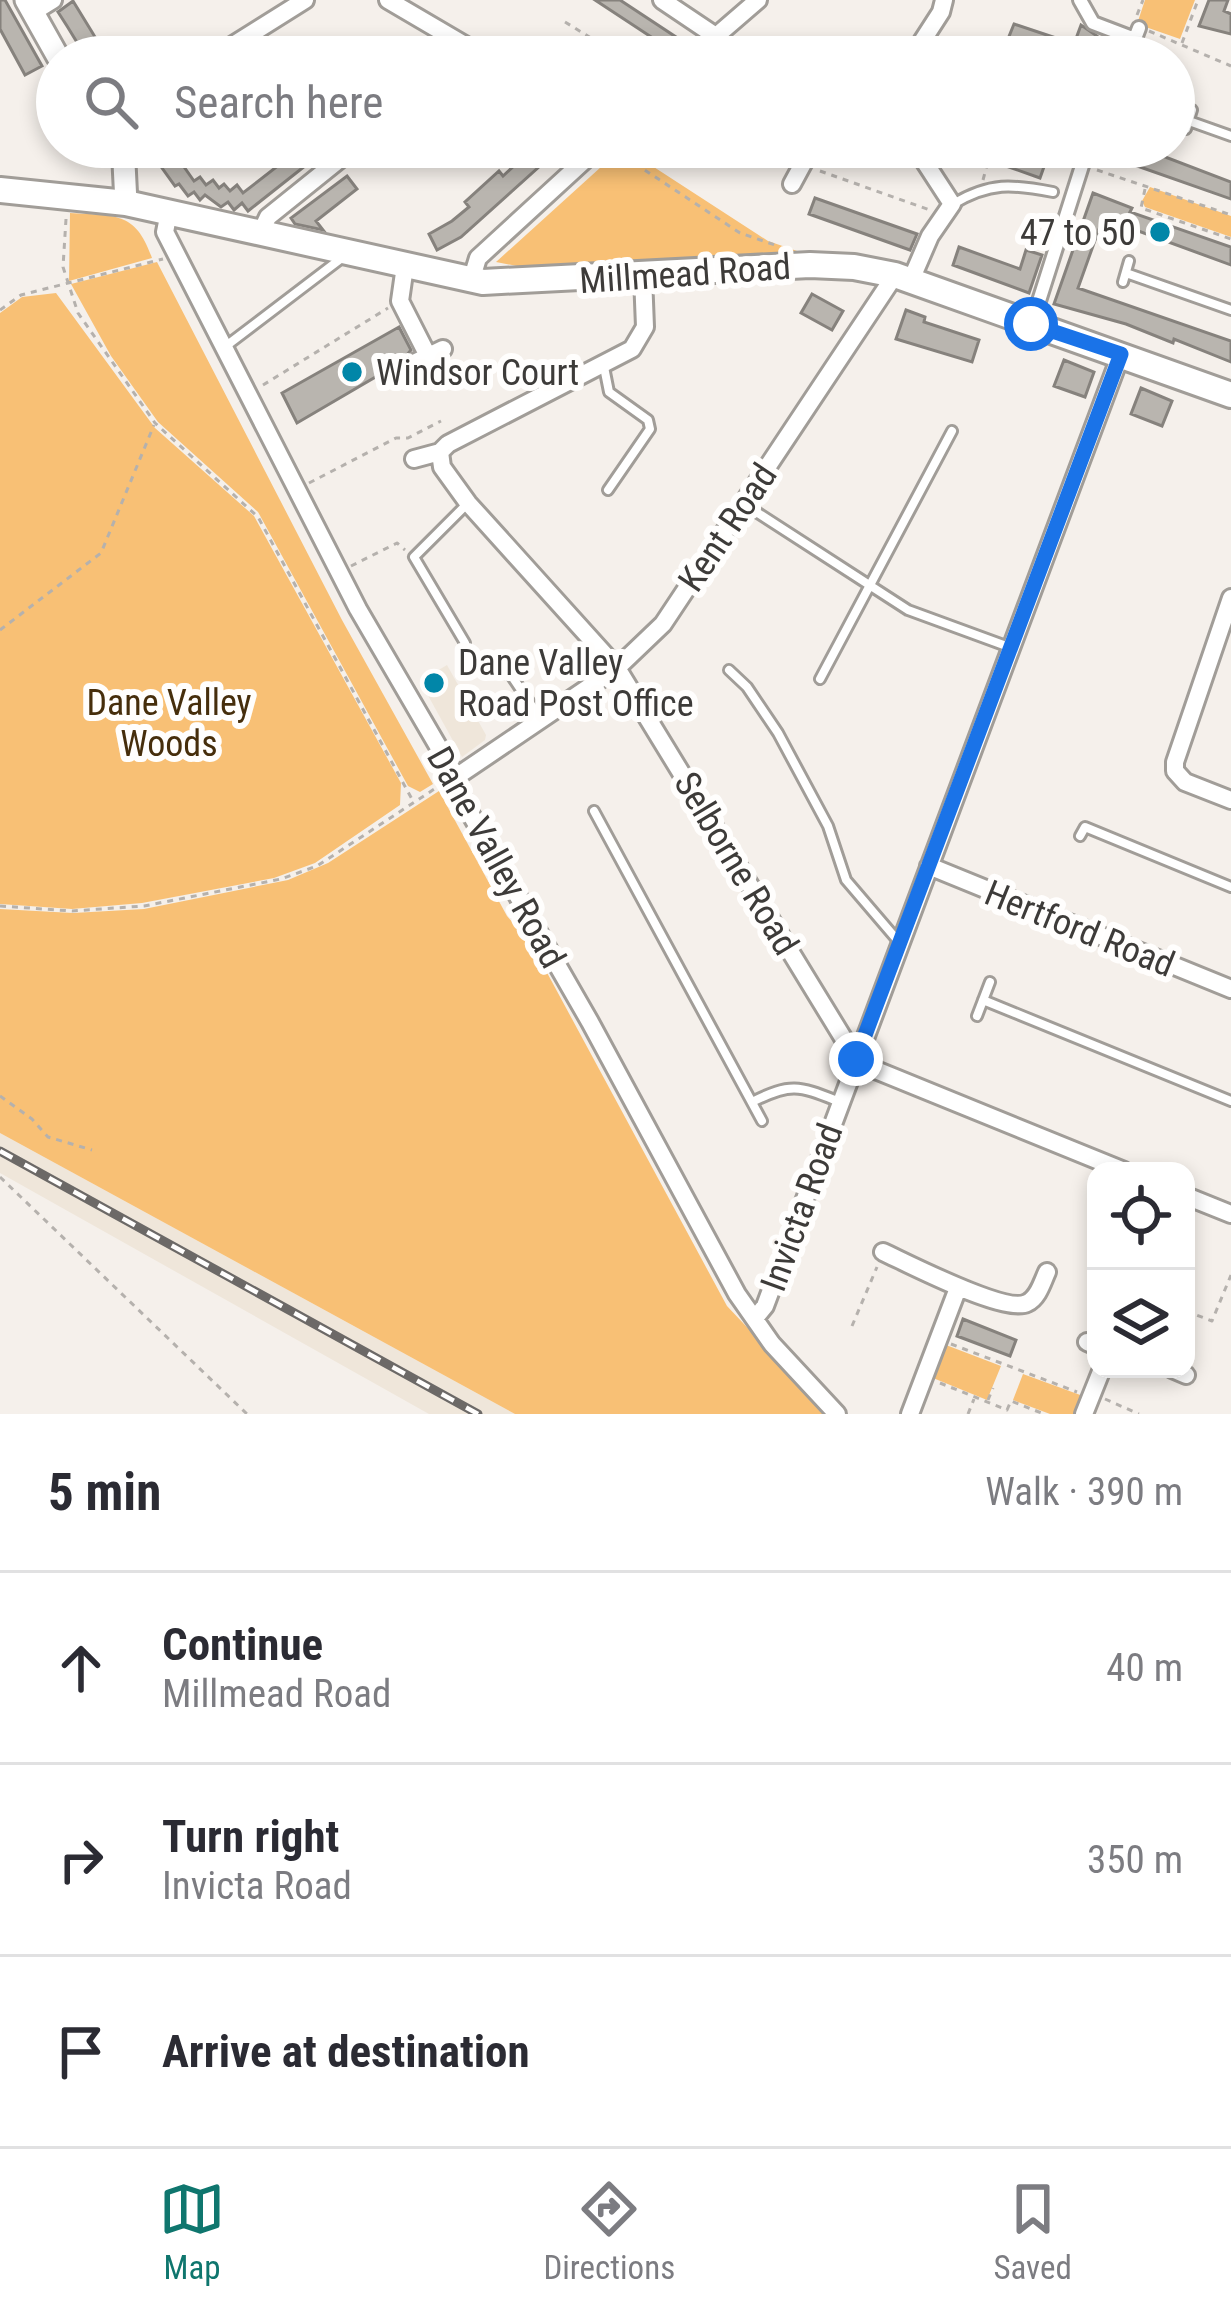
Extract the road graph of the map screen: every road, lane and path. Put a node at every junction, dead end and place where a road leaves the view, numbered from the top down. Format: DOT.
graph roads {
  1 [pos="53,0"];
  2 [pos="305,0"];
  3 [pos="388,0"];
  4 [pos="662,0"];
  5 [pos="758,0"];
  6 [pos="944,0"];
  7 [pos="1080,0"];
  8 [pos="1143,0"];
  9 [pos="1198,0"];
  10 [pos="29,6"];
  11 [pos="565,22"];
  12 [pos="1136,31"];
  13 [pos="714,35"];
  14 [pos="46,36"];
  15 [pos="248,36"];
  16 [pos="445,36"];
  17 [pos="589,36"];
  18 [pos="928,36"];
  19 [pos="1134,36"];
  20 [pos="1154,36"];
  21 [pos="1185,36"];
  22 [pos="1195,50"];
  23 [pos="1231,57"];
  24 [pos="1229,65"];
  25 [pos="1195,127"];
  26 [pos="1231,136"];
  27 [pos="124,168"];
  28 [pos="329,168"];
  29 [pos="576,168"];
  30 [pos="643,168"];
  31 [pos="800,168"];
  32 [pos="815,168"];
  33 [pos="926,168"];
  34 [pos="986,168"];
  35 [pos="1079,168"];
  36 [pos="1089,168"];
  37 [pos="792,184"];
  38 [pos="1145,187"];
  39 [pos="981,188"];
  40 [pos="0,190"];
  41 [pos="1053,192"];
  42 [pos="69,196"];
  43 [pos="126,203"];
  44 [pos="947,209"];
  45 [pos="169,212"];
  46 [pos="1231,214"];
  47 [pos="262,232"];
  48 [pos="1231,239"];
  49 [pos="781,246"];
  50 [pos="175,251"];
  51 [pos="348,254"];
  52 [pos="1129,261"];
  53 [pos="405,266"];
  54 [pos="643,276"];
  55 [pos="903,278"];
  56 [pos="471,281"];
  57 [pos="67,284"];
  58 [pos="400,301"];
  59 [pos="0,310"];
  60 [pos="1231,310"];
  61 [pos="1031,324"];
  62 [pos="225,347"];
  63 [pos="1121,354"];
  64 [pos="428,356"];
  65 [pos="604,367"];
  66 [pos="248,394"];
  67 [pos="1231,394"];
  68 [pos="441,421"];
  69 [pos="155,423"];
  70 [pos="952,431"];
  71 [pos="440,452"];
  72 [pos="414,459"];
  73 [pos="297,490"];
  74 [pos="608,490"];
  75 [pos="468,503"];
  76 [pos="743,503"];
  77 [pos="414,556"];
  78 [pos="339,573"];
  79 [pos="870,586"];
  80 [pos="1231,598"];
  81 [pos="0,630"];
  82 [pos="466,643"];
  83 [pos="1011,648"];
  84 [pos="617,668"];
  85 [pos="507,670"];
  86 [pos="729,670"];
  87 [pos="820,680"];
  88 [pos="541,719"];
  89 [pos="456,776"];
  90 [pos="1231,800"];
  91 [pos="413,801"];
  92 [pos="594,811"];
  93 [pos="1081,836"];
  94 [pos="929,866"];
  95 [pos="1231,886"];
  96 [pos="0,907"];
  97 [pos="900,943"];
  98 [pos="990,982"];
  99 [pos="1231,989"];
  100 [pos="983,1000"];
  101 [pos="977,1016"];
  102 [pos="856,1060"];
  103 [pos="0,1096"];
  104 [pos="1231,1101"];
  105 [pos="752,1102"];
  106 [pos="841,1102"];
  107 [pos="762,1121"];
  108 [pos="92,1150"];
  109 [pos="1102,1162"];
  110 [pos="0,1178"];
  111 [pos="1195,1200"];
  112 [pos="1231,1214"];
  113 [pos="884,1252"];
  114 [pos="1047,1272"];
  115 [pos="1231,1275"];
  116 [pos="958,1288"];
  117 [pos="1195,1315"];
  118 [pos="756,1316"];
  119 [pos="852,1327"];
  120 [pos="939,1339"];
  121 [pos="924,1376"];
  122 [pos="993,1388"];
  123 [pos="975,1397"];
  124 [pos="988,1402"];
  125 [pos="1089,1402"];
  126 [pos="247,1414"];
  127 [pos="837,1414"];
  128 [pos="910,1414"];
  129 [pos="968,1414"];
  130 [pos="1044,1414"];
  131 [pos="1139,1414"];
  1 -- 10 [label="street"];
  2 -- 15 [label="street"];
  3 -- 16 [label="street"];
  4 -- 13 [label="street"];
  5 -- 13 [label="street"];
  6 -- 18 [label="street"];
  7 -- 12 [label="street"];
  8 -- 12 [label="path"];
  9 -- 21 [label="path"];
  10 -- 14 [label="street"];
  11 -- 17 [label="path"];
  12 -- 19 [label="street"];
  12 -- 20 [label="path"];
  22 -- 24 [label="path"];
  23 -- 24 [label="path"];
  25 -- 26 [label="lane"];
  27 -- 43 [label="street"];
  28 -- 47 [label="street"];
  29 -- 56 [label="street"];
  30 -- 49 [label="path"];
  31 -- 37 [label="street"];
  32 -- 44 [label="path"];
  33 -- 44 [label="street"];
  34 -- 39 [label="path"];
  35 -- 61 [label="street"];
  36 -- 38 [label="path"];
  38 -- 46 [label="path"];
  38 -- 48 [label="path"];
  39 -- 41 [label="lane"];
  39 -- 44 [label="lane"];
  40 -- 42 [label="main road, Millmead Road"];
  42 -- 43 [label="main road, Millmead Road"];
  42 -- 57 [label="path"];
  43 -- 45 [label="main road, Millmead Road"];
  44 -- 55 [label="street, Kent Road"];
  45 -- 47 [label="main road, Millmead Road"];
  45 -- 50 [label="street, Dane Valley Road"];
  47 -- 51 [label="main road, Millmead Road"];
  50 -- 57 [label="path"];
  50 -- 62 [label="street, Dane Valley Road"];
  51 -- 53 [label="main road, Millmead Road"];
  51 -- 62 [label="lane"];
  52 -- 60 [label="lane"];
  53 -- 56 [label="main road, Millmead Road"];
  53 -- 58 [label="street"];
  54 -- 55 [label="main road, Millmead Road"];
  54 -- 56 [label="main road, Millmead Road"];
  54 -- 65 [label="street"];
  55 -- 61 [label="main road, Millmead Road"];
  55 -- 76 [label="street, Kent Road"];
  57 -- 59 [label="path"];
  57 -- 69 [label="path"];
  58 -- 64 [label="street"];
  58 -- 66 [label="path"];
  61 -- 63 [label="main road, Millmead Road"];
  62 -- 66 [label="street, Dane Valley Road"];
  63 -- 67 [label="main road, Millmead Road"];
  63 -- 83 [label="street, Invicta Road"];
  65 -- 71 [label="street"];
  65 -- 74 [label="lane"];
  66 -- 73 [label="street, Dane Valley Road"];
  68 -- 73 [label="path"];
  69 -- 81 [label="path"];
  69 -- 91 [label="path"];
  70 -- 79 [label="lane"];
  71 -- 72 [label="street"];
  71 -- 75 [label="street, Selborne Road"];
  73 -- 78 [label="street, Dane Valley Road"];
  75 -- 77 [label="lane"];
  75 -- 84 [label="street, Selborne Road"];
  76 -- 79 [label="lane"];
  76 -- 84 [label="street, Kent Road"];
  77 -- 78 [label="path"];
  77 -- 82 [label="lane"];
  78 -- 89 [label="street, Dane Valley Road"];
  79 -- 83 [label="lane"];
  79 -- 87 [label="lane"];
  80 -- 90 [label="street"];
  83 -- 94 [label="street, Invicta Road"];
  84 -- 88 [label="street, Kent Road"];
  84 -- 102 [label="street, Selborne Road"];
  85 -- 88 [label="lane"];
  86 -- 97 [label="lane"];
  88 -- 89 [label="street, Kent Road"];
  89 -- 91 [label="path"];
  89 -- 118 [label="street, Dane Valley Road"];
  91 -- 96 [label="path"];
  92 -- 105 [label="lane"];
  93 -- 95 [label="lane"];
  94 -- 97 [label="street, Invicta Road"];
  94 -- 99 [label="street, Hertford Road"];
  97 -- 102 [label="street, Invicta Road"];
  98 -- 100 [label="lane"];
  100 -- 101 [label="lane"];
  100 -- 104 [label="lane"];
  102 -- 106 [label="street, Invicta Road"];
  102 -- 109 [label="street"];
  103 -- 108 [label="path"];
  105 -- 106 [label="lane"];
  105 -- 107 [label="lane"];
  106 -- 118 [label="street, Invicta Road"];
  110 -- 126 [label="path"];
  111 -- 112 [label="street"];
  113 -- 116 [label="street"];
  113 -- 119 [label="path"];
  114 -- 116 [label="street"];
  115 -- 117 [label="path"];
  116 -- 120 [label="street"];
  118 -- 127 [label="street, Dane Valley Road"];
  120 -- 121 [label="street"];
  120 -- 125 [label="path"];
  121 -- 123 [label="path"];
  121 -- 128 [label="street"];
  122 -- 124 [label="path"];
  123 -- 124 [label="path"];
  123 -- 129 [label="path"];
  124 -- 130 [label="path"];
  125 -- 131 [label="path"];
}
